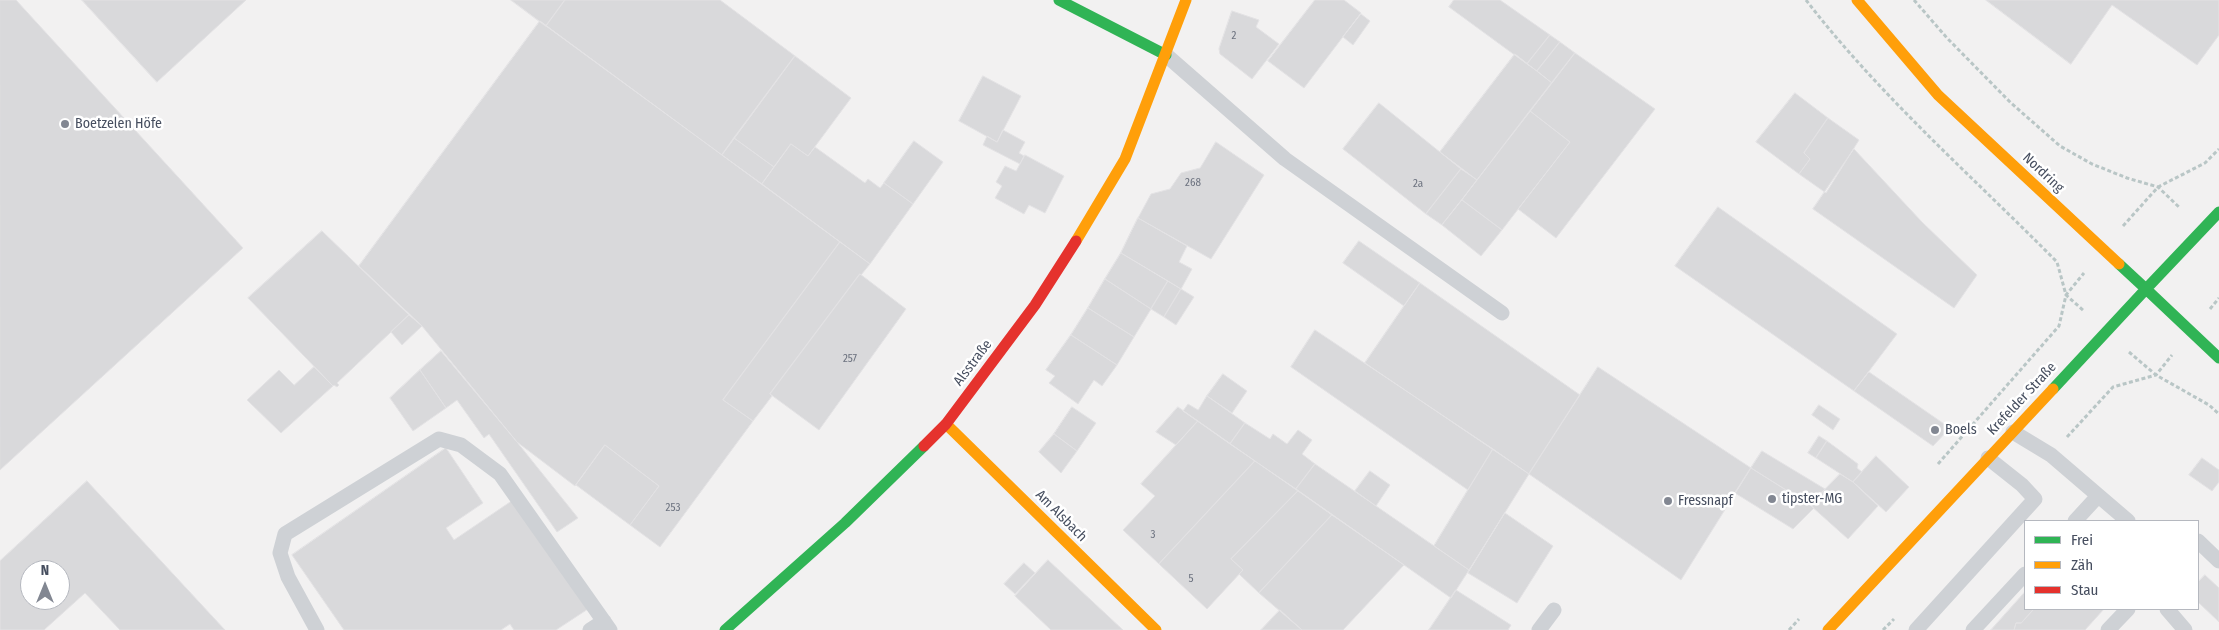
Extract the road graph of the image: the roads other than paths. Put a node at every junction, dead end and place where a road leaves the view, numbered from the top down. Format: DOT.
graph roads {
  1 [pos="1059,0"];
  2 [pos="1186,0"];
  3 [pos="1857,0"];
  4 [pos="1166,55"];
  5 [pos="2219,212"];
  6 [pos="2146,289"];
  7 [pos="1502,313"];
  8 [pos="2219,358"];
  9 [pos="946,424"];
  10 [pos="2013,432"];
  11 [pos="1988,458"];
  12 [pos="2098,496"];
  13 [pos="2076,520"];
  14 [pos="2127,520"];
  15 [pos="2199,542"];
  16 [pos="2219,561"];
  17 [pos="2024,575"];
  18 [pos="1554,610"];
  19 [pos="2127,610"];
  20 [pos="2168,610"];
  21 [pos="607,626"];
  22 [pos="317,630"];
  23 [pos="590,630"];
  24 [pos="725,630"];
  25 [pos="1156,630"];
  26 [pos="1539,630"];
  27 [pos="1828,630"];
  28 [pos="1916,630"];
  29 [pos="1973,630"];
  30 [pos="2108,630"];
  31 [pos="2185,630"];
  1 -- 4 [label="street"];
  2 -- 4 [label="street, Alsstraße"];
  3 -- 6 [label="street, Nordring"];
  4 -- 7 [label="lane"];
  4 -- 9 [label="street, Alsstraße"];
  5 -- 6 [label="street, Krefelder Straße"];
  6 -- 8 [label="street, Nordring"];
  6 -- 10 [label="street, Krefelder Straße"];
  9 -- 24 [label="street, Alsstraße"];
  9 -- 25 [label="street, Am Alsbach"];
  10 -- 11 [label="street, Krefelder Straße"];
  10 -- 12 [label="lane"];
  11 -- 27 [label="street, Krefelder Straße"];
  11 -- 28 [label="lane"];
  12 -- 13 [label="lane"];
  12 -- 14 [label="lane"];
  15 -- 16 [label="lane"];
  17 -- 29 [label="lane"];
  18 -- 26 [label="lane"];
  19 -- 30 [label="lane"];
  20 -- 31 [label="lane"];
  21 -- 22 [label="lane"];
  21 -- 23 [label="lane"];
}
